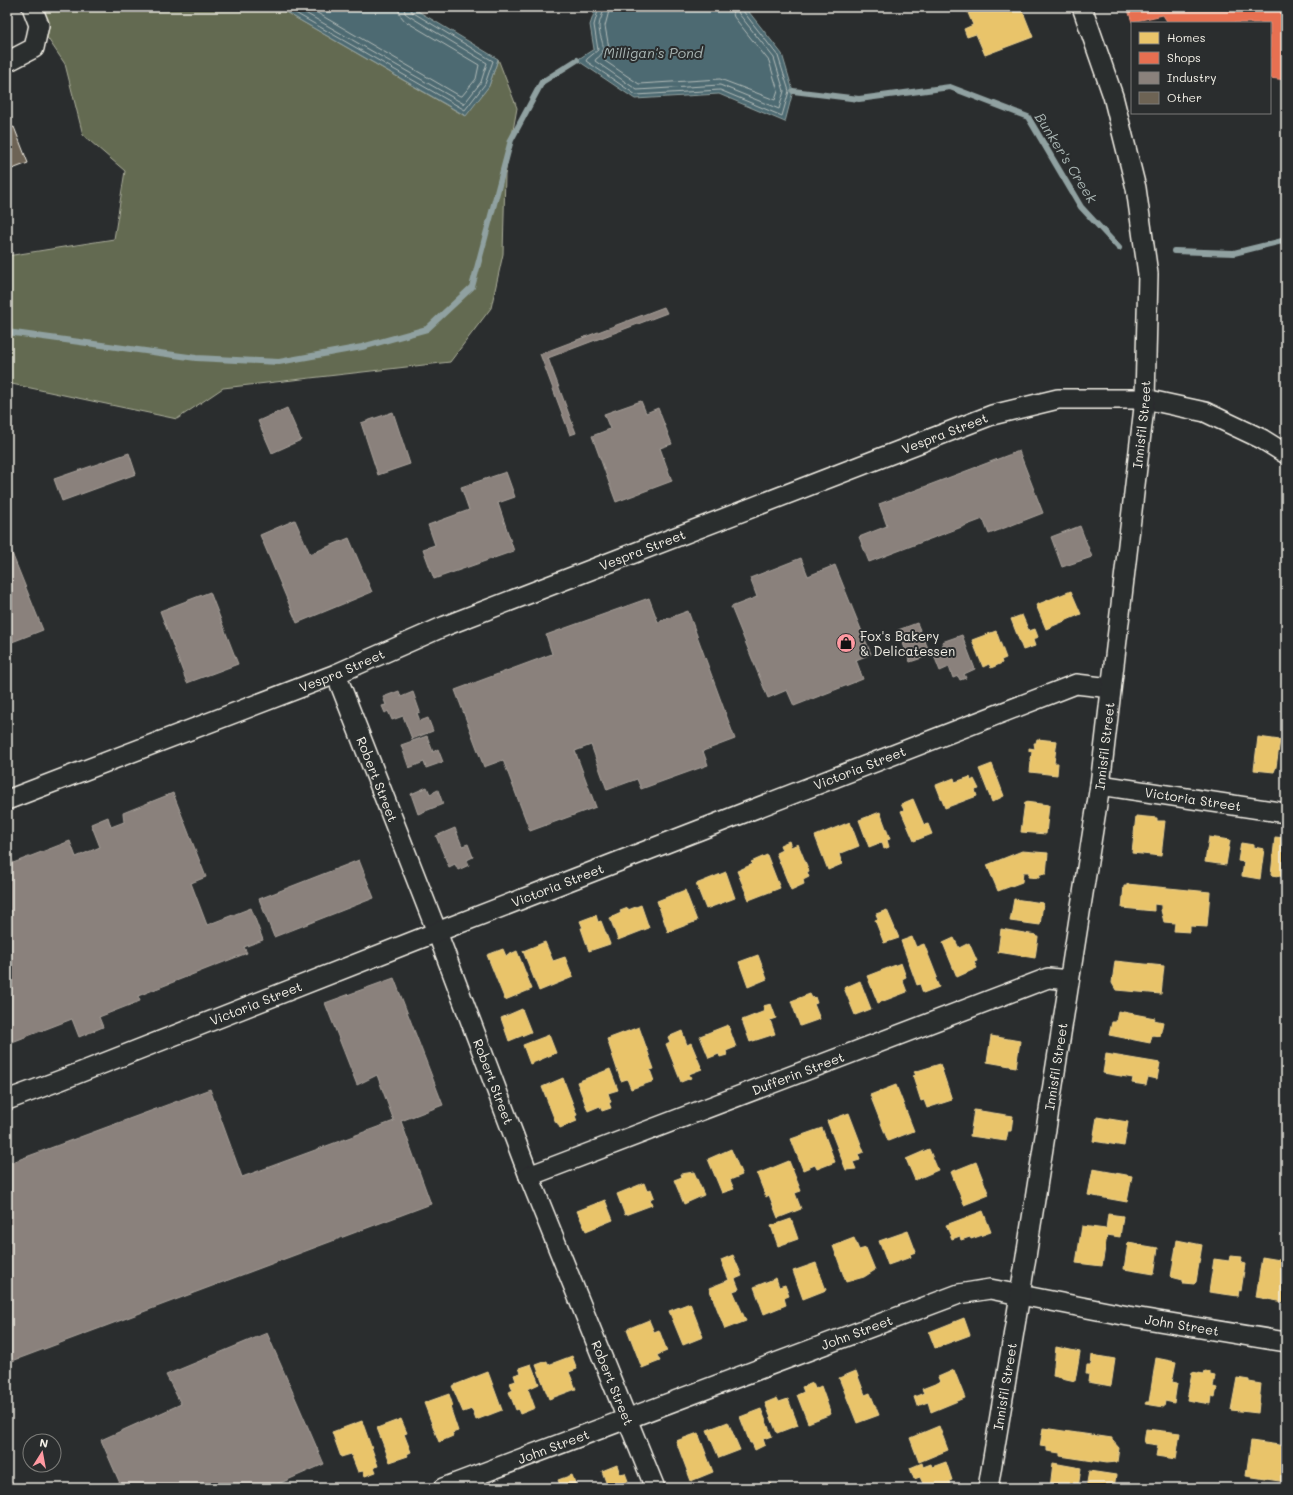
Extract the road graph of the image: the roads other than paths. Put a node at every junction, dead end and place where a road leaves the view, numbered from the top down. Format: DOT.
graph roads {
  1 [pos="32,7"];
  2 [pos="1082,7"];
  3 [pos="7,62"];
  4 [pos="1145,399"];
  5 [pos="1286,454"];
  6 [pos="336,674"];
  7 [pos="1111,688"];
  8 [pos="1100,785"];
  9 [pos="7,800"];
  10 [pos="1286,813"];
  11 [pos="437,932"];
  12 [pos="1069,980"];
  13 [pos="7,1100"];
  14 [pos="529,1176"];
  15 [pos="1020,1295"];
  16 [pos="1286,1342"];
  17 [pos="628,1419"];
  18 [pos="443,1488"];
  19 [pos="655,1488"];
  20 [pos="988,1488"];
  1 -- 3 [label="street"];
  2 -- 4 [label="street, Innisfil Street"];
  4 -- 5 [label="street, Vespra Street"];
  4 -- 6 [label="street, Vespra Street"];
  4 -- 7 [label="street, Innisfil Street"];
  6 -- 9 [label="street, Vespra Street"];
  6 -- 11 [label="street, Robert Street"];
  7 -- 8 [label="street, Innisfil Street"];
  7 -- 11 [label="street, Victoria Street"];
  8 -- 10 [label="street, Victoria Street"];
  8 -- 12 [label="street, Innisfil Street"];
  11 -- 13 [label="street, Victoria Street"];
  11 -- 14 [label="street, Robert Street"];
  12 -- 14 [label="street, Dufferin Street"];
  12 -- 15 [label="street, Innisfil Street"];
  14 -- 17 [label="street, Robert Street"];
  15 -- 16 [label="street, John Street"];
  15 -- 17 [label="street, John Street"];
  15 -- 20 [label="street, Innisfil Street"];
  17 -- 18 [label="street, John Street"];
  17 -- 19 [label="street, Robert Street"];
}
